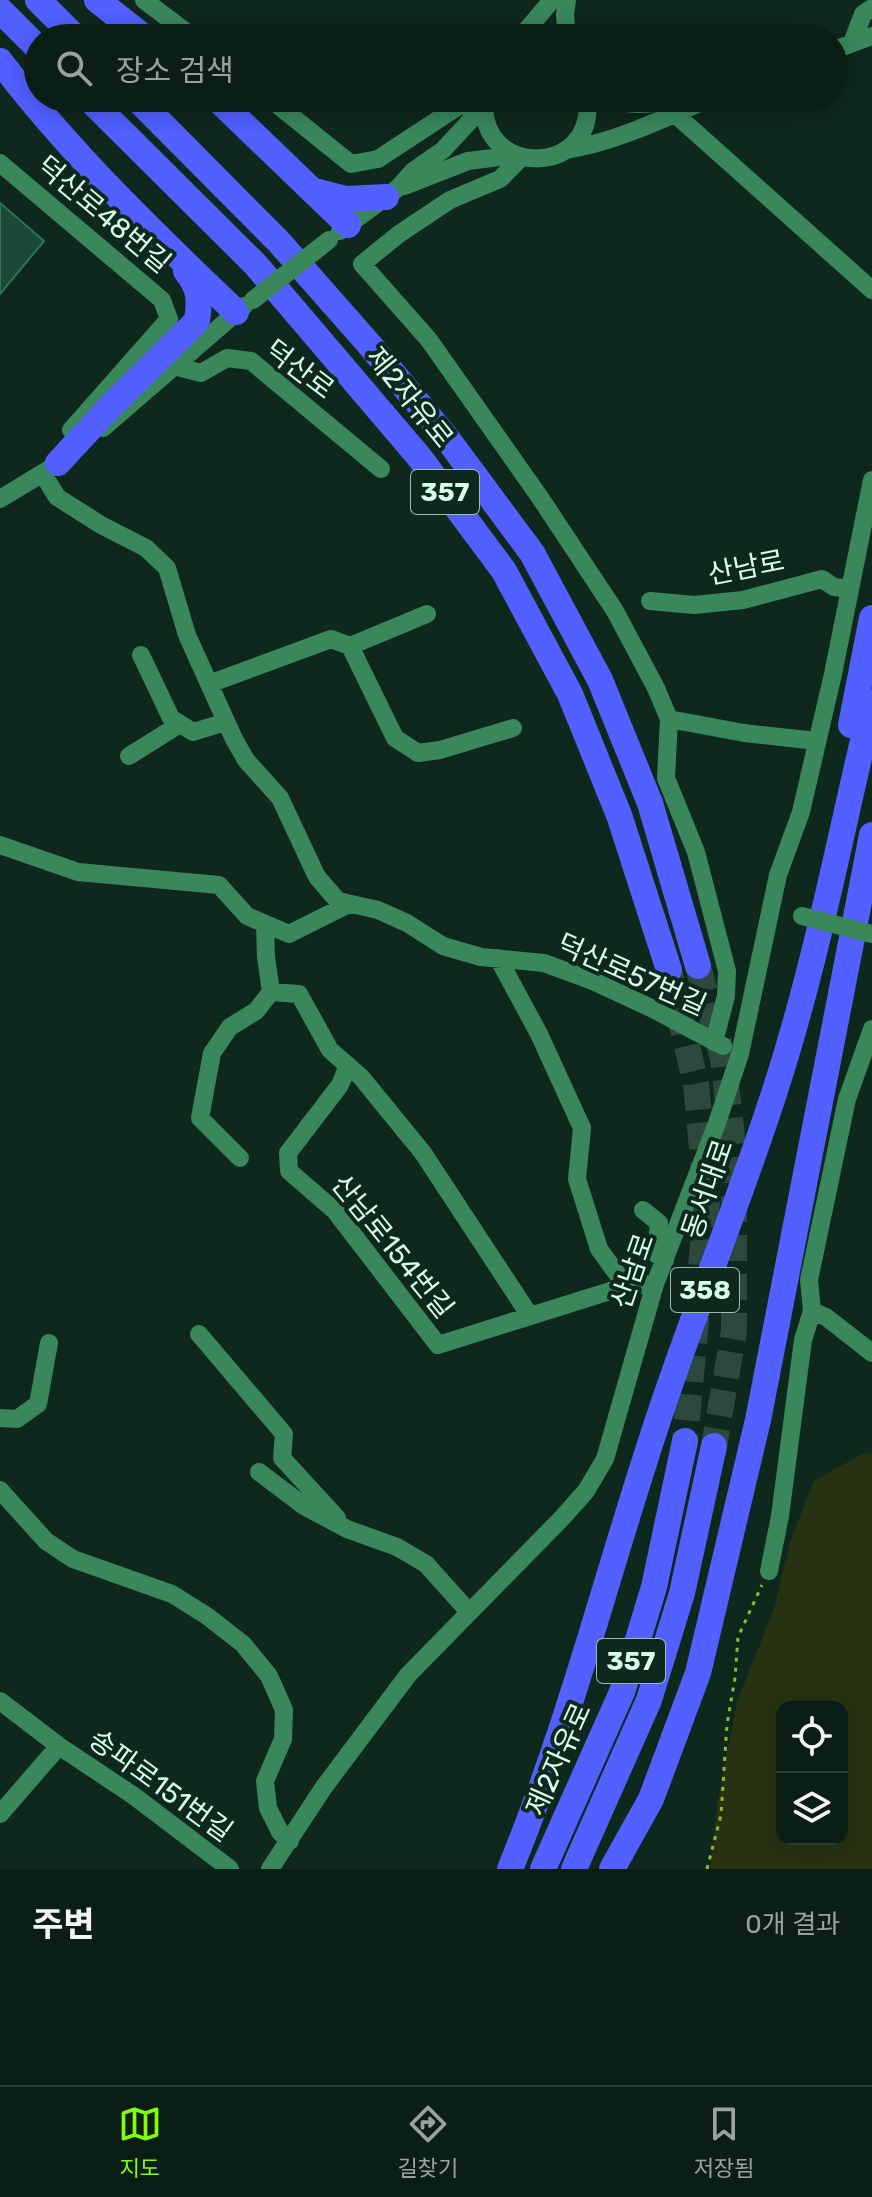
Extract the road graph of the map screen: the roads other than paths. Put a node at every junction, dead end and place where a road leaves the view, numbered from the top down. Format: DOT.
graph roads {
  1 [pos="38,0"];
  2 [pos="97,0"];
  3 [pos="144,0"];
  4 [pos="567,0"];
  5 [pos="543,4"];
  6 [pos="872,8"];
  7 [pos="0,10"];
  8 [pos="62,24"];
  9 [pos="127,24"];
  10 [pos="176,24"];
  11 [pos="529,24"];
  12 [pos="566,24"];
  13 [pos="24,34"];
  14 [pos="872,36"];
  15 [pos="852,43"];
  16 [pos="848,45"];
  17 [pos="0,61"];
  18 [pos="24,93"];
  19 [pos="40,112"];
  20 [pos="102,112"];
  21 [pos="150,112"];
  22 [pos="231,112"];
  23 [pos="286,112"];
  24 [pos="450,112"];
  25 [pos="474,112"];
  26 [pos="485,112"];
  27 [pos="586,112"];
  28 [pos="663,112"];
  29 [pos="682,112"];
  30 [pos="565,150"];
  31 [pos="519,156"];
  32 [pos="0,163"];
  33 [pos="315,191"];
  34 [pos="392,193"];
  35 [pos="338,232"];
  36 [pos="155,235"];
  37 [pos="872,290"];
  38 [pos="244,306"];
  39 [pos="174,366"];
  40 [pos="50,469"];
  41 [pos="381,469"];
  42 [pos="872,480"];
  43 [pos="0,499"];
  44 [pos="850,589"];
  45 [pos="650,601"];
  46 [pos="427,614"];
  47 [pos="872,618"];
  48 [pos="350,646"];
  49 [pos="141,655"];
  50 [pos="209,684"];
  51 [pos="872,702"];
  52 [pos="669,719"];
  53 [pos="226,722"];
  54 [pos="180,724"];
  55 [pos="513,728"];
  56 [pos="817,741"];
  57 [pos="129,756"];
  58 [pos="872,835"];
  59 [pos="0,845"];
  60 [pos="872,857"];
  61 [pos="862,886"];
  62 [pos="826,898"];
  63 [pos="349,904"];
  64 [pos="773,905"];
  65 [pos="265,924"];
  66 [pos="872,934"];
  67 [pos="498,958"];
  68 [pos="698,966"];
  69 [pos="669,970"];
  70 [pos="271,992"];
  71 [pos="872,1029"];
  72 [pos="714,1042"];
  73 [pos="740,1054"];
  74 [pos="348,1065"];
  75 [pos="240,1158"];
  76 [pos="643,1210"];
  77 [pos="665,1260"];
  78 [pos="655,1284"];
  79 [pos="626,1286"];
  80 [pos="812,1311"];
  81 [pos="530,1316"];
  82 [pos="199,1334"];
  83 [pos="49,1343"];
  84 [pos="872,1353"];
  85 [pos="0,1418"];
  86 [pos="685,1441"];
  87 [pos="714,1446"];
  88 [pos="259,1472"];
  89 [pos="0,1490"];
  90 [pos="347,1529"];
  91 [pos="769,1571"];
  92 [pos="469,1612"];
  93 [pos="0,1701"];
  94 [pos="59,1746"];
  95 [pos="0,1814"];
  96 [pos="290,1841"];
  97 [pos="230,1869"];
  98 [pos="270,1869"];
  99 [pos="510,1869"];
  100 [pos="543,1869"];
  101 [pos="574,1869"];
  102 [pos="612,1869"];
  1 -- 8 [label="highway"];
  2 -- 9 [label="highway"];
  3 -- 10 [label="street"];
  4 -- 12 [label="street"];
  5 -- 11 [label="street"];
  6 -- 15 [label="street"];
  7 -- 13 [label="highway"];
  14 -- 15 [label="street"];
  15 -- 16 [label="street"];
  17 -- 18 [label="highway"];
  19 -- 36 [label="highway"];
  20 -- 69 [label="highway, 제2자유로 / 357"];
  21 -- 68 [label="highway, 제2자유로 / 357"];
  22 -- 33 [label="highway"];
  23 -- 24 [label="street"];
  25 -- 34 [label="street"];
  26 -- 31 [label="street"];
  27 -- 30 [label="street"];
  28 -- 30 [label="street"];
  29 -- 37 [label="street"];
  30 -- 31 [label="street"];
  31 -- 34 [label="street"];
  31 -- 52 [label="street"];
  32 -- 40 [label="street, 덕산로48번길"];
  33 -- 34 [label="highway"];
  33 -- 35 [label="highway"];
  34 -- 35 [label="street"];
  35 -- 38 [label="street, bridge"];
  36 -- 38 [label="highway"];
  36 -- 40 [label="highway"];
  38 -- 39 [label="street"];
  39 -- 40 [label="street"];
  39 -- 41 [label="street, 덕산로"];
  40 -- 43 [label="street"];
  40 -- 50 [label="street, 덕산로57번길"];
  42 -- 44 [label="street, 산남로"];
  44 -- 45 [label="street, 산남로"];
  44 -- 56 [label="street, 산남로"];
  46 -- 48 [label="street"];
  47 -- 62 [label="highway"];
  48 -- 50 [label="street"];
  48 -- 55 [label="street"];
  49 -- 54 [label="street"];
  50 -- 53 [label="street, 덕산로57번길"];
  51 -- 62 [label="highway, 동서대로 / 358"];
  52 -- 56 [label="street"];
  52 -- 72 [label="street"];
  53 -- 54 [label="street"];
  53 -- 63 [label="street, 덕산로57번길"];
  54 -- 57 [label="street"];
  56 -- 64 [label="street, 산남로"];
  58 -- 61 [label="highway, 358"];
  59 -- 65 [label="street"];
  60 -- 61 [label="street"];
  61 -- 102 [label="highway, 358"];
  62 -- 99 [label="highway, 동서대로 / 358"];
  63 -- 65 [label="street"];
  63 -- 67 [label="street, 덕산로57번길"];
  64 -- 66 [label="street, bridge"];
  64 -- 73 [label="street, 산남로"];
  65 -- 70 [label="street"];
  67 -- 72 [label="street, 덕산로57번길"];
  67 -- 79 [label="street"];
  70 -- 74 [label="street"];
  70 -- 75 [label="street"];
  71 -- 80 [label="street"];
  72 -- 73 [label="street, 덕산로57번길"];
  73 -- 77 [label="street, 산남로"];
  74 -- 81 [label="street"];
  74 -- 81 [label="street, 산남로154번길"];
  76 -- 77 [label="street"];
  77 -- 78 [label="street, 산남로"];
  78 -- 79 [label="street, 산남로154번길"];
  78 -- 92 [label="street, 산남로"];
  79 -- 81 [label="street, 산남로154번길"];
  80 -- 84 [label="street"];
  80 -- 91 [label="street"];
  82 -- 90 [label="street"];
  83 -- 85 [label="street"];
  86 -- 100 [label="highway, 제2자유로 / 357"];
  87 -- 101 [label="highway, 357"];
  88 -- 90 [label="street"];
  89 -- 96 [label="street"];
  90 -- 92 [label="street"];
  92 -- 96 [label="street, 산남로"];
  93 -- 94 [label="street, 송파로151번길"];
  94 -- 95 [label="street, 송파로151번길"];
  94 -- 97 [label="street, 송파로151번길"];
  96 -- 98 [label="street, 산남로"];
}
